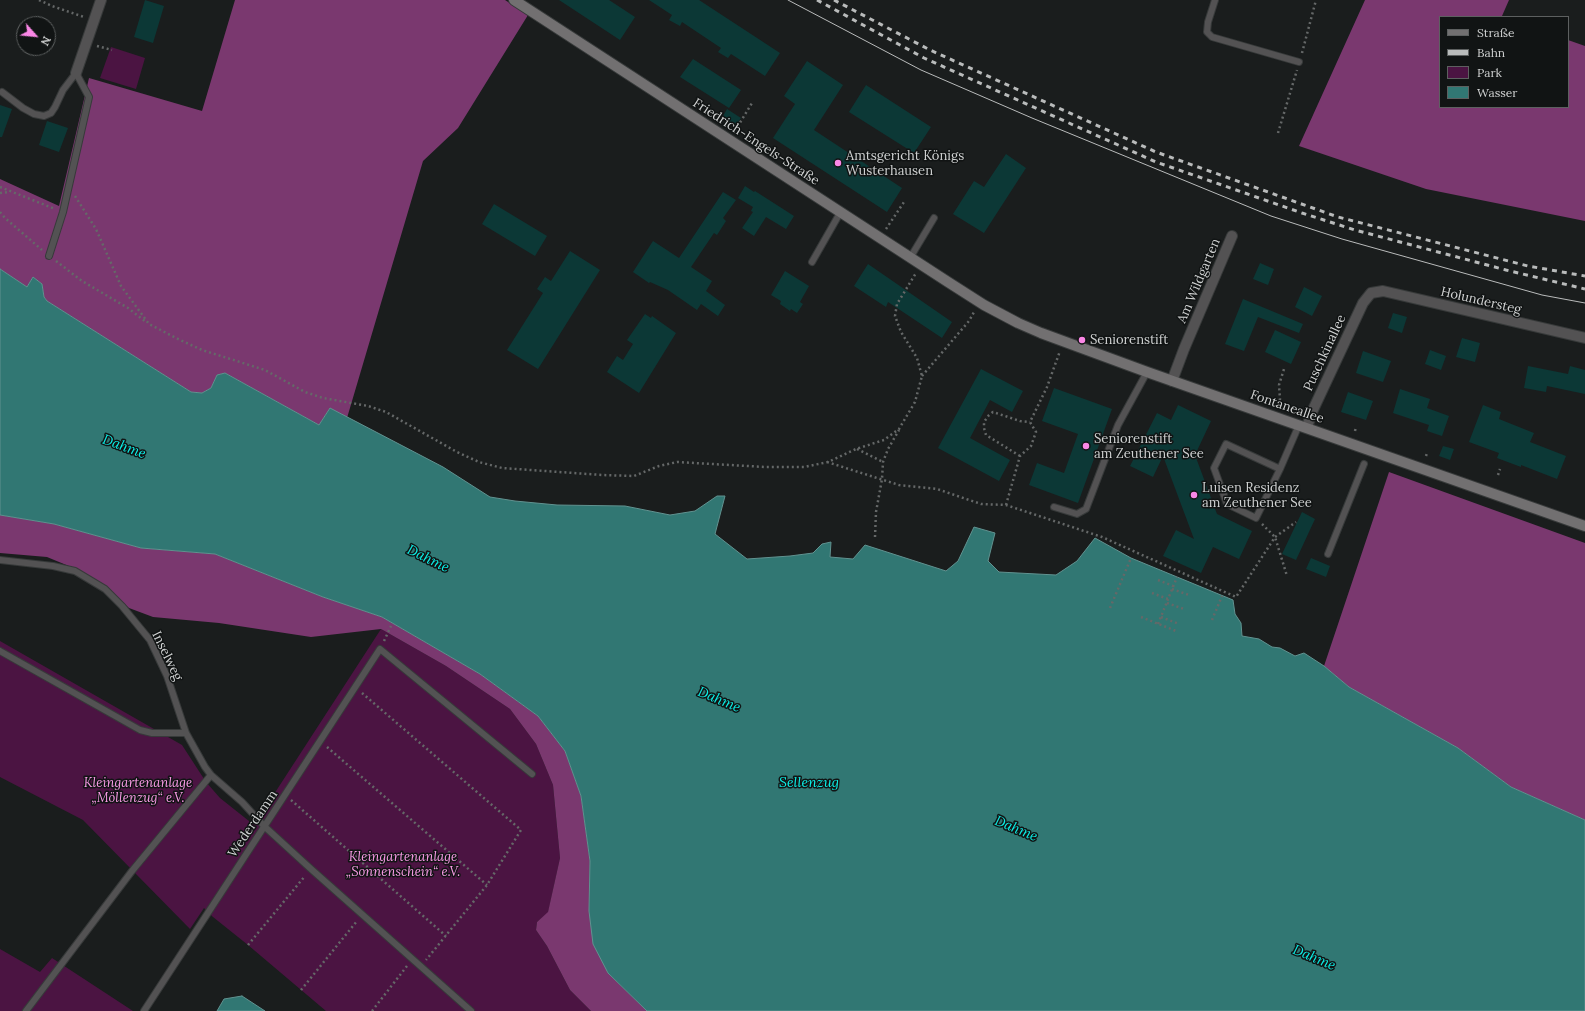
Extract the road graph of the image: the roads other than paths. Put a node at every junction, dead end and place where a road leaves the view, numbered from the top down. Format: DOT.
graph roads {
  1 [pos="101,0"];
  2 [pos="514,0"];
  3 [pos="1215,0"];
  4 [pos="1299,62"];
  5 [pos="76,73"];
  6 [pos="2,92"];
  7 [pos="840,213"];
  8 [pos="934,218"];
  9 [pos="1232,236"];
  10 [pos="49,256"];
  11 [pos="910,258"];
  12 [pos="812,262"];
  13 [pos="1371,293"];
  14 [pos="984,305"];
  15 [pos="1585,338"];
  16 [pos="1147,372"];
  17 [pos="1172,381"];
  18 [pos="1303,426"];
  19 [pos="1364,464"];
  20 [pos="1280,469"];
  21 [pos="1054,508"];
  22 [pos="1585,526"];
  23 [pos="1328,554"];
  24 [pos="0,560"];
  25 [pos="0,651"];
  26 [pos="186,733"];
  27 [pos="532,774"];
  28 [pos="211,775"];
  29 [pos="264,826"];
  30 [pos="26,1011"];
  31 [pos="144,1011"];
  32 [pos="471,1011"];
  1 -- 5 [label="street"];
  2 -- 7 [label="main road, Friedrich-Engels-Straße"];
  3 -- 4 [label="lane"];
  5 -- 6 [label="lane"];
  5 -- 10 [label="lane"];
  7 -- 11 [label="main road, Friedrich-Engels-Straße"];
  7 -- 12 [label="lane"];
  8 -- 11 [label="lane"];
  9 -- 17 [label="street, Am Wildgarten"];
  11 -- 14 [label="main road, Friedrich-Engels-Straße"];
  13 -- 15 [label="street, Holundersteg"];
  13 -- 18 [label="street, Puschkinallee"];
  14 -- 16 [label="main road, Fontaneallee"];
  16 -- 17 [label="main road, Fontaneallee"];
  16 -- 21 [label="lane"];
  17 -- 18 [label="main road, Fontaneallee"];
  18 -- 20 [label="lane"];
  18 -- 22 [label="main road, Fontaneallee"];
  19 -- 23 [label="lane"];
  20 -- 20 [label="lane"];
  24 -- 26 [label="lane, Inselweg"];
  25 -- 26 [label="lane"];
  26 -- 28 [label="lane, Inselweg"];
  27 -- 29 [label="lane, Wederdamm"];
  28 -- 29 [label="lane, Inselweg"];
  28 -- 30 [label="lane"];
  29 -- 31 [label="lane, Wederdamm"];
  29 -- 32 [label="lane, Inselweg"];
}
